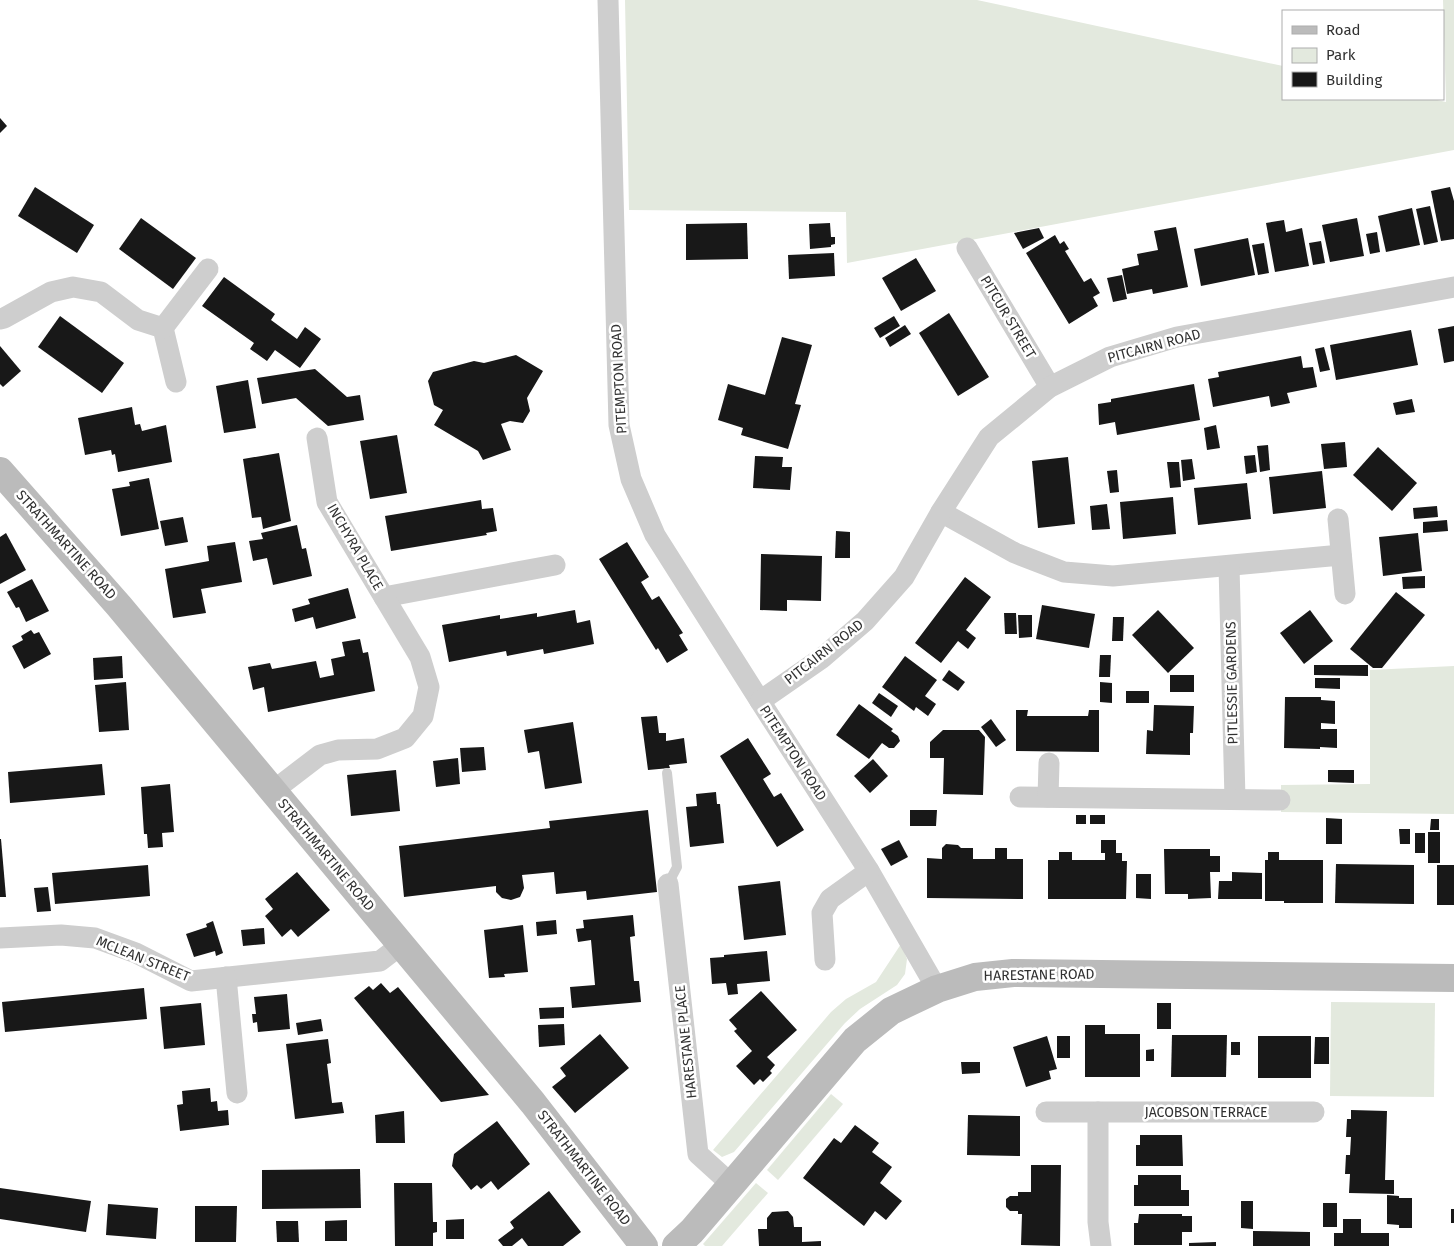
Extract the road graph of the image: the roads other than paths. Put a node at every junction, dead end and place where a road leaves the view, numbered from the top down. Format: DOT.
graph roads {
  1 [pos="608,0"];
  2 [pos="967,248"];
  3 [pos="208,270"];
  4 [pos="1454,287"];
  5 [pos="0,319"];
  6 [pos="163,328"];
  7 [pos="176,382"];
  8 [pos="1050,387"];
  9 [pos="317,438"];
  10 [pos="0,471"];
  11 [pos="942,512"];
  12 [pos="1338,520"];
  13 [pos="1341,555"];
  14 [pos="555,565"];
  15 [pos="1229,566"];
  16 [pos="1345,594"];
  17 [pos="384,596"];
  18 [pos="760,702"];
  19 [pos="1049,763"];
  20 [pos="668,773"];
  21 [pos="273,791"];
  22 [pos="1020,797"];
  23 [pos="1048,797"];
  24 [pos="1235,799"];
  25 [pos="1280,800"];
  26 [pos="869,871"];
  27 [pos="668,884"];
  28 [pos="0,938"];
  29 [pos="401,945"];
  30 [pos="825,960"];
  31 [pos="226,978"];
  32 [pos="1454,978"];
  33 [pos="938,989"];
  34 [pos="237,1093"];
  35 [pos="1046,1112"];
  36 [pos="1098,1112"];
  37 [pos="1314,1112"];
  38 [pos="731,1184"];
  39 [pos="644,1246"];
  40 [pos="676,1246"];
  41 [pos="1101,1246"];
  1 -- 18 [label="street, PITEMPTON ROAD"];
  2 -- 8 [label="street, PITCUR STREET"];
  3 -- 6 [label="street"];
  4 -- 8 [label="street, PITCAIRN ROAD"];
  5 -- 6 [label="street"];
  6 -- 7 [label="street"];
  8 -- 11 [label="street, PITCAIRN ROAD"];
  9 -- 17 [label="street, INCHYRA PLACE"];
  10 -- 21 [label="street, STRATHMARTINE ROAD"];
  11 -- 15 [label="street"];
  11 -- 18 [label="street, PITCAIRN ROAD"];
  12 -- 13 [label="street"];
  13 -- 15 [label="street"];
  13 -- 16 [label="street"];
  14 -- 17 [label="street, INCHYRA PLACE"];
  15 -- 24 [label="street, PITLESSIE GARDENS"];
  17 -- 21 [label="street, INCHYRA PLACE"];
  18 -- 26 [label="street, PITEMPTON ROAD"];
  19 -- 23 [label="street"];
  20 -- 27 [label="lane"];
  21 -- 29 [label="street, STRATHMARTINE ROAD"];
  22 -- 23 [label="street"];
  23 -- 24 [label="street"];
  24 -- 25 [label="street"];
  26 -- 30 [label="street"];
  26 -- 33 [label="street, PITEMPTON ROAD"];
  27 -- 38 [label="street, HARESTANE PLACE"];
  28 -- 31 [label="street, MCLEAN STREET"];
  29 -- 31 [label="street, MCLEAN STREET"];
  29 -- 39 [label="street, STRATHMARTINE ROAD"];
  31 -- 34 [label="street"];
  32 -- 33 [label="street, HARESTANE ROAD"];
  33 -- 38 [label="street, HARESTANE ROAD"];
  35 -- 36 [label="street, JACOBSON TERRACE"];
  36 -- 37 [label="street, JACOBSON TERRACE"];
  36 -- 41 [label="street"];
  38 -- 40 [label="street, HARESTANE ROAD"];
}
